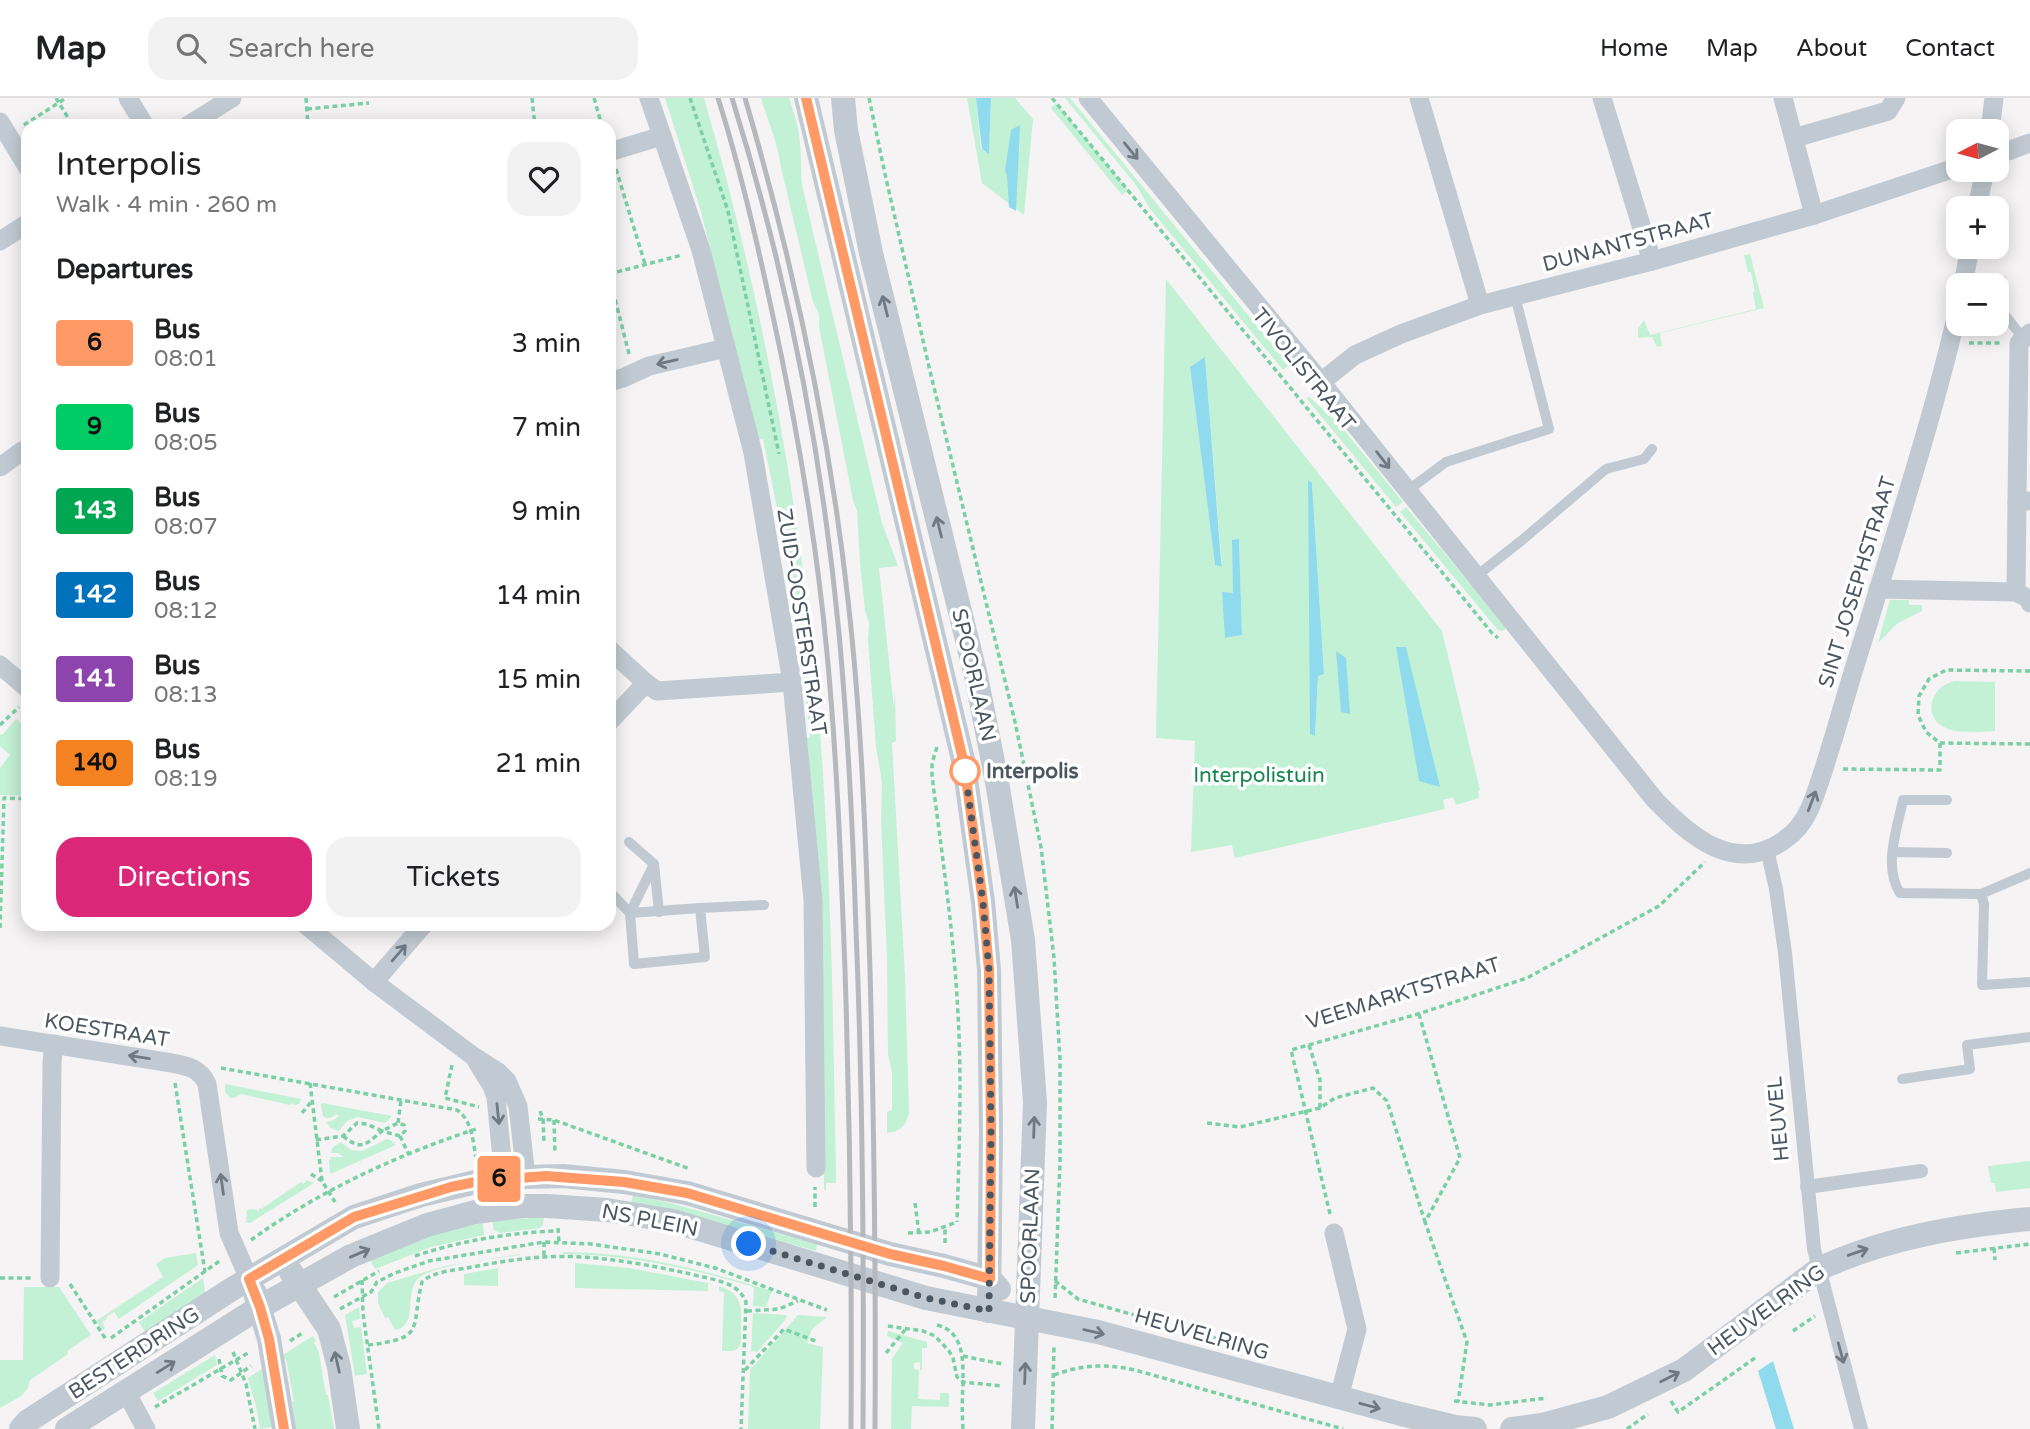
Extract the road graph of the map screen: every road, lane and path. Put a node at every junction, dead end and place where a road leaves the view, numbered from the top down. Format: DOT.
graph roads {
  1 [pos="66,98"];
  2 [pos="128,98"];
  3 [pos="232,98"];
  4 [pos="306,98"];
  5 [pos="532,98"];
  6 [pos="594,98"];
  7 [pos="649,98"];
  8 [pos="690,98"];
  9 [pos="806,98"];
  10 [pos="843,98"];
  11 [pos="1052,98"];
  12 [pos="1088,98"];
  13 [pos="1419,98"];
  14 [pos="1783,98"];
  15 [pos="1896,98"];
  16 [pos="1994,98"];
  17 [pos="1603,99"];
  18 [pos="57,100"];
  19 [pos="369,103"];
  20 [pos="307,109"];
  21 [pos="22,119"];
  22 [pos="69,119"];
  23 [pos="141,119"];
  24 [pos="198,119"];
  25 [pos="308,119"];
  26 [pos="534,119"];
  27 [pos="600,119"];
  28 [pos="1991,119"];
  29 [pos="21,120"];
  30 [pos="4,129"];
  31 [pos="662,136"];
  32 [pos="1794,138"];
  33 [pos="2030,143"];
  34 [pos="616,150"];
  35 [pos="2009,151"];
  36 [pos="21,157"];
  37 [pos="616,171"];
  38 [pos="1946,171"];
  39 [pos="1814,215"];
  40 [pos="21,228"];
  41 [pos="0,241"];
  42 [pos="701,250"];
  43 [pos="1651,261"];
  44 [pos="645,264"];
  45 [pos="616,273"];
  46 [pos="1515,296"];
  47 [pos="616,302"];
  48 [pos="1480,305"];
  49 [pos="2009,320"];
  50 [pos="1952,336"];
  51 [pos="2024,338"];
  52 [pos="1950,343"];
  53 [pos="726,348"];
  54 [pos="634,373"];
  55 [pos="616,379"];
  56 [pos="1321,382"];
  57 [pos="910,406"];
  58 [pos="881,413"];
  59 [pos="2024,417"];
  60 [pos="1652,449"];
  61 [pos="21,452"];
  62 [pos="779,454"];
  63 [pos="0,467"];
  64 [pos="1407,491"];
  65 [pos="2023,501"];
  66 [pos="1475,577"];
  67 [pos="1878,589"];
  68 [pos="2026,598"];
  69 [pos="1532,648"];
  70 [pos="616,655"];
  71 [pos="0,665"];
  72 [pos="2030,671"];
  73 [pos="792,682"];
  74 [pos="21,683"];
  75 [pos="646,683"];
  76 [pos="19,707"];
  77 [pos="616,715"];
  78 [pos="0,725"];
  79 [pos="938,742"];
  80 [pos="1940,743"];
  81 [pos="2030,744"];
  82 [pos="1824,769"];
  83 [pos="21,799"];
  84 [pos="1947,800"];
  85 [pos="629,842"];
  86 [pos="1767,849"];
  87 [pos="1719,850"];
  88 [pos="1893,852"];
  89 [pos="1947,853"];
  90 [pos="654,864"];
  91 [pos="2030,873"];
  92 [pos="1981,894"];
  93 [pos="616,898"];
  94 [pos="764,905"];
  95 [pos="700,908"];
  96 [pos="659,912"];
  97 [pos="630,913"];
  98 [pos="0,928"];
  99 [pos="313,931"];
  100 [pos="418,931"];
  101 [pos="374,982"];
  102 [pos="2030,982"];
  103 [pos="1419,1014"];
  104 [pos="0,1036"];
  105 [pos="2030,1037"];
  106 [pos="54,1044"];
  107 [pos="1309,1045"];
  108 [pos="172,1063"];
  109 [pos="209,1071"];
  110 [pos="1902,1079"];
  111 [pos="310,1083"];
  112 [pos="401,1100"];
  113 [pos="311,1102"];
  114 [pos="1320,1108"];
  115 [pos="1306,1112"];
  116 [pos="302,1114"];
  117 [pos="398,1123"];
  118 [pos="1207,1123"];
  119 [pos="382,1131"];
  120 [pos="343,1136"];
  121 [pos="400,1136"];
  122 [pos="316,1140"];
  123 [pos="409,1155"];
  124 [pos="816,1168"];
  125 [pos="1921,1171"];
  126 [pos="311,1174"];
  127 [pos="515,1178"];
  128 [pos="322,1181"];
  129 [pos="1807,1187"];
  130 [pos="330,1192"];
  131 [pos="915,1203"];
  132 [pos="2030,1219"];
  133 [pos="1425,1222"];
  134 [pos="945,1228"];
  135 [pos="568,1231"];
  136 [pos="1334,1233"];
  137 [pos="919,1234"];
  138 [pos="544,1242"];
  139 [pos="2030,1244"];
  140 [pos="1994,1248"];
  141 [pos="237,1250"];
  142 [pos="1952,1254"];
  143 [pos="544,1257"];
  144 [pos="406,1259"];
  145 [pos="1996,1260"];
  146 [pos="282,1261"];
  147 [pos="1056,1263"];
  148 [pos="387,1268"];
  149 [pos="50,1278"];
  150 [pos="1821,1278"];
  151 [pos="249,1279"];
  152 [pos="990,1279"];
  153 [pos="1055,1281"];
  154 [pos="300,1284"];
  155 [pos="362,1296"];
  156 [pos="800,1301"];
  157 [pos="210,1303"];
  158 [pos="260,1307"];
  159 [pos="1828,1307"];
  160 [pos="827,1310"];
  161 [pos="747,1311"];
  162 [pos="989,1311"];
  163 [pos="1027,1317"];
  164 [pos="323,1320"];
  165 [pos="934,1325"];
  166 [pos="888,1326"];
  167 [pos="905,1329"];
  168 [pos="1793,1331"];
  169 [pos="215,1336"];
  170 [pos="818,1342"];
  171 [pos="369,1345"];
  172 [pos="270,1346"];
  173 [pos="1255,1349"];
  174 [pos="886,1353"];
  175 [pos="1755,1358"];
  176 [pos="235,1361"];
  177 [pos="220,1370"];
  178 [pos="744,1372"];
  179 [pos="240,1374"];
  180 [pos="963,1382"];
  181 [pos="1025,1389"];
  182 [pos="126,1392"];
  183 [pos="1053,1392"];
  184 [pos="1339,1398"];
  185 [pos="1550,1398"];
  186 [pos="1446,1400"];
  187 [pos="1670,1400"];
  188 [pos="1458,1402"];
  189 [pos="143,1422"];
  190 [pos="1399,1422"];
  191 [pos="27,1426"];
  192 [pos="67,1429"];
  193 [pos="255,1429"];
  194 [pos="284,1429"];
  195 [pos="348,1429"];
  196 [pos="379,1429"];
  197 [pos="741,1429"];
  198 [pos="962,1429"];
  199 [pos="1023,1429"];
  200 [pos="1052,1429"];
  201 [pos="1343,1429"];
  202 [pos="1475,1429"];
  203 [pos="1512,1429"];
  204 [pos="1861,1429"];
  1 -- 18 [label="path"];
  2 -- 23 [label="street"];
  3 -- 24 [label="street"];
  4 -- 20 [label="path"];
  5 -- 26 [label="path"];
  6 -- 27 [label="path"];
  7 -- 31 [label="street, ZUID-OOSTERSTRAAT"];
  8 -- 62 [label="path"];
  9 -- 58 [label="street, SPOORLAAN"];
  57 -- 10 [label="street, SPOORLAAN, one-way"];
  11 -- 69 [label="path, TIVOLISTRAAT"];
  12 -- 56 [label="street, TIVOLISTRAAT, one-way"];
  13 -- 48 [label="street"];
  14 -- 32 [label="street"];
  15 -- 32 [label="street"];
  16 -- 28 [label="street"];
  17 -- 43 [label="street"];
  18 -- 21 [label="path"];
  18 -- 22 [label="path"];
  19 -- 20 [label="path"];
  20 -- 25 [label="path"];
  29 -- 30 [label="path"];
  30 -- 36 [label="street"];
  31 -- 34 [label="street"];
  31 -- 42 [label="street, ZUID-OOSTERSTRAAT"];
  32 -- 39 [label="street"];
  33 -- 35 [label="street"];
  37 -- 44 [label="path"];
  38 -- 39 [label="street, DUNANTSTRAAT"];
  39 -- 43 [label="street, DUNANTSTRAAT"];
  40 -- 41 [label="street"];
  42 -- 44 [label="path"];
  42 -- 53 [label="street, ZUID-OOSTERSTRAAT"];
  43 -- 46 [label="street, DUNANTSTRAAT"];
  44 -- 45 [label="path"];
  46 -- 48 [label="street, DUNANTSTRAAT"];
  46 -- 64 [label="lane"];
  47 -- 54 [label="path"];
  48 -- 56 [label="street, DUNANTSTRAAT"];
  49 -- 51 [label="lane"];
  50 -- 52 [label="street, SINT JOSEPHSTRAAT"];
  51 -- 52 [label="path"];
  51 -- 59 [label="street"];
  52 -- 67 [label="street, SINT JOSEPHSTRAAT"];
  53 -- 54 [label="street, one-way"];
  53 -- 73 [label="street, ZUID-OOSTERSTRAAT"];
  54 -- 55 [label="street"];
  56 -- 64 [label="street, TIVOLISTRAAT, one-way"];
  57 -- 58 [label="street"];
  163 -- 57 [label="street, SPOORLAAN, one-way"];
  58 -- 152 [label="street, SPOORLAAN"];
  59 -- 65 [label="street"];
  60 -- 66 [label="lane"];
  61 -- 63 [label="street"];
  64 -- 66 [label="street, TIVOLISTRAAT"];
  65 -- 68 [label="street"];
  66 -- 69 [label="street, TIVOLISTRAAT"];
  67 -- 68 [label="street"];
  67 -- 82 [label="street, SINT JOSEPHSTRAAT"];
  69 -- 87 [label="street, TIVOLISTRAAT"];
  70 -- 75 [label="street"];
  71 -- 74 [label="street"];
  72 -- 80 [label="path"];
  73 -- 75 [label="street"];
  73 -- 124 [label="street, ZUID-OOSTERSTRAAT"];
  75 -- 77 [label="street"];
  76 -- 78 [label="path"];
  79 -- 134 [label="path"];
  80 -- 81 [label="path"];
  80 -- 82 [label="path"];
  86 -- 82 [label="street, SINT JOSEPHSTRAAT, one-way"];
  83 -- 98 [label="path"];
  84 -- 88 [label="lane"];
  85 -- 90 [label="lane"];
  86 -- 87 [label="street"];
  86 -- 129 [label="street, HEUVEL"];
  87 -- 103 [label="path, VEEMARKTSTRAAT"];
  88 -- 89 [label="lane"];
  88 -- 92 [label="lane"];
  90 -- 96 [label="lane"];
  90 -- 97 [label="lane"];
  91 -- 92 [label="lane"];
  92 -- 102 [label="lane"];
  93 -- 97 [label="lane"];
  94 -- 95 [label="lane"];
  95 -- 96 [label="lane"];
  95 -- 97 [label="lane"];
  96 -- 97 [label="lane"];
  99 -- 101 [label="street"];
  101 -- 100 [label="street, one-way"];
  101 -- 127 [label="street"];
  103 -- 107 [label="path, VEEMARKTSTRAAT"];
  103 -- 133 [label="path"];
  104 -- 106 [label="street, KOESTRAAT"];
  105 -- 110 [label="lane"];
  108 -- 106 [label="street, KOESTRAAT, one-way"];
  106 -- 149 [label="street"];
  107 -- 114 [label="path"];
  107 -- 115 [label="path, VEEMARKTSTRAAT"];
  108 -- 109 [label="street, KOESTRAAT"];
  108 -- 157 [label="path"];
  109 -- 111 [label="path"];
  141 -- 109 [label="street, one-way"];
  111 -- 112 [label="path"];
  111 -- 113 [label="path"];
  112 -- 117 [label="path"];
  112 -- 123 [label="path"];
  113 -- 116 [label="path"];
  113 -- 122 [label="path"];
  114 -- 115 [label="path"];
  114 -- 133 [label="path"];
  115 -- 118 [label="path"];
  115 -- 136 [label="path, VEEMARKTSTRAAT"];
  117 -- 119 [label="path"];
  117 -- 121 [label="path"];
  119 -- 120 [label="path"];
  119 -- 120 [label="path"];
  119 -- 121 [label="path"];
  120 -- 122 [label="path"];
  121 -- 123 [label="path"];
  122 -- 128 [label="path"];
  123 -- 130 [label="path"];
  125 -- 129 [label="street"];
  126 -- 128 [label="path"];
  127 -- 146 [label="street, NS PLEIN"];
  127 -- 152 [label="street, NS PLEIN"];
  128 -- 130 [label="path"];
  129 -- 150 [label="street, HEUVEL"];
  130 -- 141 [label="path"];
  131 -- 137 [label="path"];
  150 -- 132 [label="street, HEUVELRING, one-way"];
  133 -- 188 [label="path"];
  135 -- 144 [label="path"];
  136 -- 184 [label="street"];
  138 -- 143 [label="path"];
  138 -- 155 [label="path"];
  138 -- 156 [label="path"];
  139 -- 140 [label="path"];
  140 -- 142 [label="path"];
  140 -- 145 [label="path"];
  141 -- 151 [label="street"];
  143 -- 161 [label="path"];
  143 -- 171 [label="path"];
  146 -- 151 [label="street, NS PLEIN"];
  146 -- 154 [label="street"];
  147 -- 153 [label="path, SPOORLAAN"];
  148 -- 155 [label="path"];
  150 -- 159 [label="street, HEUVEL"];
  203 -- 150 [label="street, HEUVELRING, one-way"];
  151 -- 157 [label="street, BESTERDRING"];
  151 -- 158 [label="street"];
  152 -- 162 [label="street, SPOORLAAN"];
  152 -- 163 [label="street, NS PLEIN"];
  153 -- 173 [label="path, HEUVELRING"];
  154 -- 158 [label="street, NS PLEIN"];
  154 -- 162 [label="street, NS PLEIN, one-way"];
  154 -- 164 [label="street"];
  155 -- 164 [label="path"];
  155 -- 171 [label="path"];
  156 -- 160 [label="path"];
  156 -- 161 [label="path"];
  157 -- 191 [label="street, BESTERDRING"];
  158 -- 169 [label="street, BESTERDRING"];
  158 -- 172 [label="street"];
  159 -- 168 [label="path"];
  159 -- 204 [label="street, HEUVEL, one-way"];
  161 -- 178 [label="path"];
  162 -- 163 [label="street, NS PLEIN"];
  181 -- 163 [label="street, SPOORLAAN, one-way"];
  163 -- 184 [label="street, HEUVELRING, one-way"];
  164 -- 172 [label="path"];
  195 -- 164 [label="street, one-way"];
  165 -- 180 [label="path"];
  166 -- 167 [label="path"];
  167 -- 174 [label="path"];
  167 -- 180 [label="path"];
  169 -- 177 [label="path"];
  182 -- 169 [label="street, BESTERDRING, one-way"];
  170 -- 178 [label="path"];
  171 -- 196 [label="path"];
  172 -- 176 [label="path"];
  172 -- 179 [label="path"];
  172 -- 194 [label="street"];
  175 -- 187 [label="path"];
  176 -- 177 [label="path"];
  176 -- 179 [label="path"];
  177 -- 179 [label="path"];
  177 -- 189 [label="path"];
  178 -- 197 [label="path"];
  179 -- 193 [label="path"];
  180 -- 181 [label="path"];
  180 -- 198 [label="path"];
  181 -- 183 [label="path"];
  181 -- 199 [label="street, SPOORLAAN"];
  182 -- 189 [label="street, BESTERDRING"];
  182 -- 192 [label="street, BESTERDRING"];
  183 -- 200 [label="path"];
  183 -- 201 [label="path"];
  184 -- 190 [label="street, HEUVELRING, one-way"];
  185 -- 188 [label="path"];
  186 -- 188 [label="path"];
  190 -- 202 [label="street, HEUVELRING"];
}
